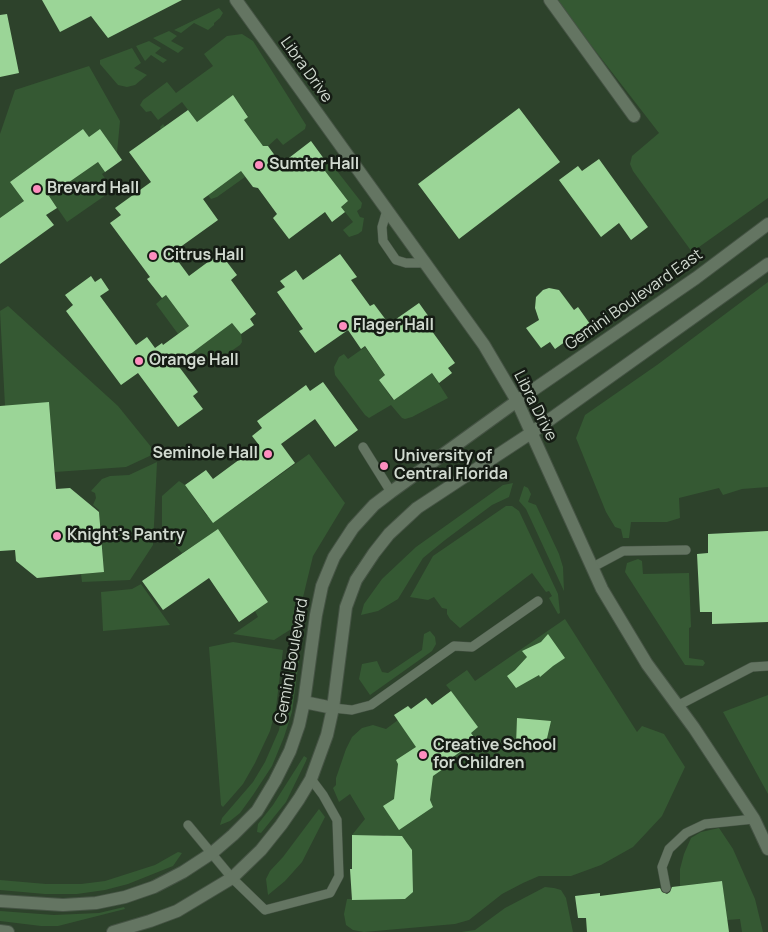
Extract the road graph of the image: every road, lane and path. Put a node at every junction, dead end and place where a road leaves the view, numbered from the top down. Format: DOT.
graph roads {
  1 [pos="236,0"];
  2 [pos="550,0"];
  3 [pos="634,116"];
  4 [pos="387,210"];
  5 [pos="768,224"];
  6 [pos="426,263"];
  7 [pos="768,264"];
  8 [pos="516,401"];
  9 [pos="531,433"];
  10 [pos="363,446"];
  11 [pos="391,492"];
  12 [pos="686,550"];
  13 [pos="592,567"];
  14 [pos="538,601"];
  15 [pos="768,666"];
  16 [pos="304,702"];
  17 [pos="677,706"];
  18 [pos="332,708"];
  19 [pos="311,779"];
  20 [pos="754,819"];
  21 [pos="188,825"];
  22 [pos="768,849"];
  23 [pos="212,853"];
  24 [pos="232,878"];
  25 [pos="666,888"];
  26 [pos="0,902"];
  27 [pos="0,931"];
  28 [pos="8,932"];
  29 [pos="113,932"];
  1 -- 4 [label="street, Libra Drive"];
  2 -- 3 [label="street"];
  4 -- 6 [label="street, Libra Drive"];
  4 -- 6 [label="lane"];
  5 -- 8 [label="street, Gemini Boulevard East"];
  6 -- 8 [label="street, Libra Drive"];
  7 -- 9 [label="street"];
  8 -- 9 [label="street, Libra Drive"];
  8 -- 11 [label="street, Gemini Boulevard"];
  9 -- 13 [label="street, Libra Drive"];
  9 -- 18 [label="street"];
  10 -- 11 [label="lane"];
  11 -- 16 [label="street, Gemini Boulevard"];
  12 -- 13 [label="lane"];
  13 -- 17 [label="street, Libra Drive"];
  14 -- 18 [label="lane"];
  15 -- 17 [label="lane"];
  16 -- 18 [label="street"];
  16 -- 23 [label="street, Gemini Boulevard"];
  17 -- 20 [label="street, Libra Drive"];
  18 -- 19 [label="street"];
  19 -- 24 [label="street"];
  19 -- 24 [label="lane"];
  20 -- 22 [label="street, Libra Drive"];
  20 -- 25 [label="lane"];
  21 -- 23 [label="lane"];
  23 -- 24 [label="lane"];
  23 -- 26 [label="street, Gemini Boulevard"];
  24 -- 29 [label="street"];
  27 -- 28 [label="street"];
}
